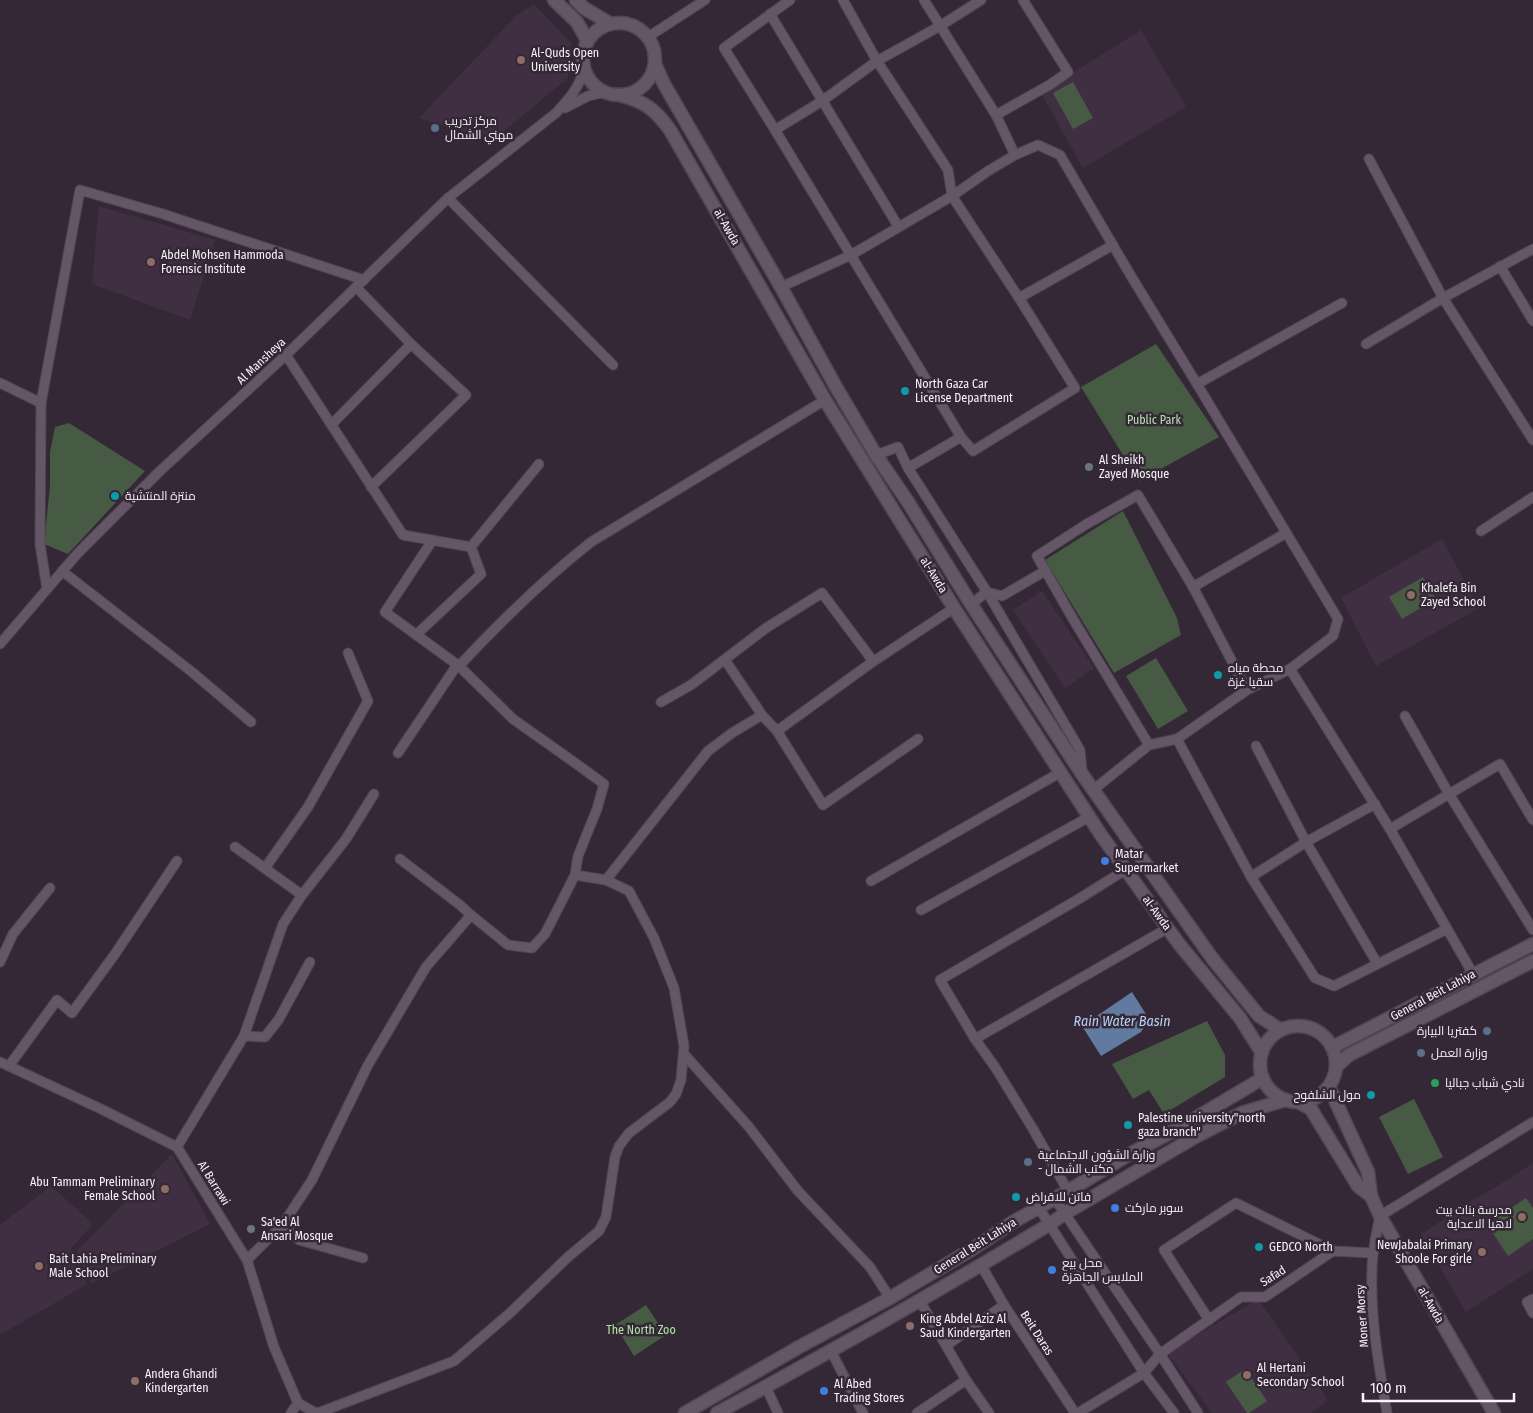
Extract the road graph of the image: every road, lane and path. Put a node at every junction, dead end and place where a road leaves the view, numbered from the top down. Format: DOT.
graph roads {
  1 [pos="554,0"];
  2 [pos="576,0"];
  3 [pos="704,0"];
  4 [pos="790,0"];
  5 [pos="843,0"];
  6 [pos="924,0"];
  7 [pos="981,0"];
  8 [pos="1022,0"];
  9 [pos="770,14"];
  10 [pos="610,23"];
  11 [pos="940,26"];
  12 [pos="648,37"];
  13 [pos="588,40"];
  14 [pos="877,61"];
  15 [pos="655,64"];
  16 [pos="584,68"];
  17 [pos="605,92"];
  18 [pos="620,95"];
  19 [pos="822,101"];
  20 [pos="556,113"];
  21 [pos="996,115"];
  22 [pos="776,130"];
  23 [pos="1016,155"];
  24 [pos="1368,159"];
  25 [pos="952,196"];
  26 [pos="448,198"];
  27 [pos="898,226"];
  28 [pos="1113,244"];
  29 [pos="1533,249"];
  30 [pos="851,255"];
  31 [pos="1500,266"];
  32 [pos="364,280"];
  33 [pos="356,287"];
  34 [pos="781,287"];
  35 [pos="1018,298"];
  36 [pos="1443,298"];
  37 [pos="1342,303"];
  38 [pos="1533,321"];
  39 [pos="411,344"];
  40 [pos="1366,344"];
  41 [pos="286,355"];
  42 [pos="613,365"];
  43 [pos="0,382"];
  44 [pos="1197,384"];
  45 [pos="825,400"];
  46 [pos="41,403"];
  47 [pos="332,424"];
  48 [pos="961,437"];
  49 [pos="1533,440"];
  50 [pos="876,455"];
  51 [pos="539,464"];
  52 [pos="908,468"];
  53 [pos="371,487"];
  54 [pos="1533,497"];
  55 [pos="1481,531"];
  56 [pos="1286,533"];
  57 [pos="432,540"];
  58 [pos="471,547"];
  59 [pos="62,571"];
  60 [pos="1045,571"];
  61 [pos="1193,587"];
  62 [pos="47,589"];
  63 [pos="987,592"];
  64 [pos="971,604"];
  65 [pos="954,608"];
  66 [pos="416,635"];
  67 [pos="0,644"];
  68 [pos="348,653"];
  69 [pos="725,660"];
  70 [pos="873,662"];
  71 [pos="458,666"];
  72 [pos="1290,668"];
  73 [pos="1247,690"];
  74 [pos="661,702"];
  75 [pos="762,715"];
  76 [pos="1405,716"];
  77 [pos="251,722"];
  78 [pos="777,731"];
  79 [pos="918,739"];
  80 [pos="1177,739"];
  81 [pos="1149,745"];
  82 [pos="1256,746"];
  83 [pos="398,753"];
  84 [pos="1061,772"];
  85 [pos="1082,774"];
  86 [pos="1094,790"];
  87 [pos="374,794"];
  88 [pos="1449,794"];
  89 [pos="1374,804"];
  90 [pos="1089,817"];
  91 [pos="1533,820"];
  92 [pos="1390,829"];
  93 [pos="1306,842"];
  94 [pos="235,847"];
  95 [pos="400,859"];
  96 [pos="177,861"];
  97 [pos="265,868"];
  98 [pos="1125,870"];
  99 [pos="575,874"];
  100 [pos="1251,877"];
  101 [pos="606,880"];
  102 [pos="871,882"];
  103 [pos="50,888"];
  104 [pos="302,895"];
  105 [pos="921,910"];
  106 [pos="471,916"];
  107 [pos="1168,928"];
  108 [pos="1447,929"];
  109 [pos="1533,930"];
  110 [pos="1533,944"];
  111 [pos="1533,961"];
  112 [pos="0,962"];
  113 [pos="310,962"];
  114 [pos="1377,963"];
  115 [pos="1473,974"];
  116 [pos="1281,1030"];
  117 [pos="244,1036"];
  118 [pos="975,1039"];
  119 [pos="1333,1047"];
  120 [pos="1262,1053"];
  121 [pos="684,1054"];
  122 [pos="0,1062"];
  123 [pos="9,1066"];
  124 [pos="1336,1066"];
  125 [pos="1263,1078"];
  126 [pos="1329,1087"];
  127 [pos="1285,1100"];
  128 [pos="1298,1102"];
  129 [pos="1533,1122"];
  130 [pos="177,1147"];
  131 [pos="1068,1192"];
  132 [pos="1371,1196"];
  133 [pos="1054,1199"];
  134 [pos="1040,1208"];
  135 [pos="1064,1214"];
  136 [pos="1380,1216"];
  137 [pos="283,1224"];
  138 [pos="1050,1224"];
  139 [pos="1334,1251"];
  140 [pos="1373,1253"];
  141 [pos="364,1258"];
  142 [pos="247,1260"];
  143 [pos="981,1265"];
  144 [pos="890,1298"];
  145 [pos="1533,1299"];
  146 [pos="920,1301"];
  147 [pos="1004,1305"];
  148 [pos="1533,1313"];
  149 [pos="1209,1320"];
  150 [pos="947,1345"];
  151 [pos="832,1351"];
  152 [pos="1160,1354"];
  153 [pos="1144,1372"];
  154 [pos="966,1380"];
  155 [pos="766,1387"];
  156 [pos="298,1403"];
  157 [pos="291,1413"];
  158 [pos="317,1413"];
  159 [pos="685,1413"];
  160 [pos="716,1413"];
  161 [pos="778,1413"];
  162 [pos="863,1413"];
  163 [pos="918,1413"];
  164 [pos="989,1413"];
  165 [pos="1076,1413"];
  166 [pos="1174,1413"];
  167 [pos="1198,1413"];
  168 [pos="1387,1413"];
  169 [pos="1494,1413"];
  1 -- 13 [label="main road"];
  2 -- 10 [label="main road"];
  3 -- 12 [label="street"];
  4 -- 9 [label="street"];
  5 -- 14 [label="street"];
  6 -- 11 [label="street"];
  7 -- 11 [label="street"];
  8 -- 21 [label="street"];
  9 -- 19 [label="street"];
  9 -- 22 [label="street"];
  10 -- 12 [label="main road"];
  10 -- 13 [label="main road"];
  11 -- 14 [label="street"];
  11 -- 21 [label="street"];
  12 -- 15 [label="main road"];
  13 -- 16 [label="main road"];
  14 -- 19 [label="street"];
  14 -- 25 [label="street"];
  15 -- 18 [label="main road"];
  15 -- 34 [label="main road, al-Awda"];
  16 -- 17 [label="main road"];
  16 -- 20 [label="street, Al Mansheya"];
  17 -- 18 [label="main road"];
  17 -- 20 [label="street, Al Mansheya"];
  18 -- 45 [label="main road, al-Awda"];
  19 -- 22 [label="street"];
  19 -- 27 [label="street"];
  20 -- 26 [label="street, Al Mansheya"];
  21 -- 23 [label="street"];
  22 -- 30 [label="street"];
  23 -- 25 [label="street"];
  23 -- 28 [label="street"];
  24 -- 36 [label="street"];
  25 -- 27 [label="street"];
  25 -- 35 [label="street"];
  26 -- 32 [label="street, Al Mansheya"];
  26 -- 42 [label="street"];
  27 -- 30 [label="street"];
  28 -- 35 [label="street"];
  28 -- 44 [label="street"];
  29 -- 31 [label="street"];
  30 -- 34 [label="street"];
  30 -- 48 [label="street"];
  31 -- 36 [label="street"];
  31 -- 38 [label="street"];
  32 -- 33 [label="street, Al Mansheya"];
  32 -- 46 [label="street"];
  33 -- 39 [label="street"];
  33 -- 41 [label="street, Al Mansheya"];
  34 -- 50 [label="main road, al-Awda"];
  35 -- 48 [label="street"];
  36 -- 40 [label="street"];
  36 -- 49 [label="street"];
  37 -- 44 [label="street"];
  39 -- 47 [label="street"];
  39 -- 53 [label="street"];
  41 -- 47 [label="street"];
  41 -- 59 [label="street, Al Mansheya"];
  43 -- 46 [label="street"];
  44 -- 56 [label="street"];
  45 -- 65 [label="main road, al-Awda"];
  45 -- 71 [label="street"];
  46 -- 62 [label="street"];
  47 -- 53 [label="street"];
  48 -- 52 [label="street"];
  50 -- 52 [label="street"];
  50 -- 64 [label="main road, al-Awda"];
  51 -- 58 [label="street"];
  52 -- 63 [label="street"];
  53 -- 57 [label="street"];
  54 -- 55 [label="street"];
  56 -- 61 [label="street"];
  56 -- 72 [label="street"];
  57 -- 58 [label="street"];
  57 -- 66 [label="street"];
  58 -- 66 [label="street"];
  59 -- 62 [label="street, Al Mansheya"];
  59 -- 77 [label="street"];
  60 -- 61 [label="street"];
  60 -- 63 [label="street"];
  60 -- 81 [label="street"];
  61 -- 73 [label="street"];
  62 -- 67 [label="street, Al Mansheya"];
  63 -- 64 [label="street"];
  63 -- 85 [label="street"];
  64 -- 85 [label="main road, al-Awda"];
  65 -- 70 [label="street"];
  65 -- 84 [label="main road, al-Awda"];
  66 -- 71 [label="street"];
  68 -- 97 [label="street"];
  69 -- 70 [label="street"];
  69 -- 74 [label="street"];
  69 -- 75 [label="street"];
  70 -- 78 [label="street"];
  71 -- 83 [label="street"];
  71 -- 99 [label="street"];
  72 -- 73 [label="street"];
  72 -- 89 [label="street"];
  73 -- 80 [label="street"];
  75 -- 78 [label="street"];
  75 -- 101 [label="street"];
  76 -- 88 [label="street"];
  78 -- 79 [label="street"];
  80 -- 81 [label="street"];
  80 -- 100 [label="street"];
  81 -- 86 [label="street"];
  82 -- 93 [label="street"];
  84 -- 90 [label="main road, al-Awda"];
  84 -- 102 [label="street"];
  85 -- 86 [label="main road, al-Awda"];
  86 -- 116 [label="main road, al-Awda"];
  87 -- 104 [label="street"];
  88 -- 91 [label="street"];
  88 -- 92 [label="street"];
  88 -- 109 [label="street"];
  89 -- 92 [label="street"];
  89 -- 93 [label="street"];
  90 -- 98 [label="main road, al-Awda"];
  90 -- 105 [label="street"];
  92 -- 108 [label="street"];
  93 -- 100 [label="street"];
  93 -- 114 [label="street"];
  94 -- 97 [label="street"];
  95 -- 106 [label="street"];
  96 -- 123 [label="street"];
  97 -- 104 [label="street"];
  98 -- 107 [label="main road, al-Awda"];
  98 -- 118 [label="street"];
  99 -- 101 [label="street"];
  99 -- 106 [label="street"];
  100 -- 114 [label="street"];
  101 -- 121 [label="street"];
  103 -- 112 [label="street"];
  104 -- 117 [label="street"];
  106 -- 137 [label="street"];
  107 -- 118 [label="street"];
  107 -- 120 [label="main road, al-Awda"];
  108 -- 114 [label="street"];
  108 -- 115 [label="street"];
  110 -- 115 [label="main road, General Beit Lahiya"];
  111 -- 124 [label="main road, General Beit Lahiya"];
  113 -- 117 [label="street"];
  115 -- 119 [label="main road, General Beit Lahiya"];
  116 -- 119 [label="main road"];
  116 -- 120 [label="main road"];
  117 -- 130 [label="street"];
  118 -- 131 [label="street"];
  119 -- 124 [label="main road"];
  120 -- 125 [label="main road"];
  121 -- 144 [label="street"];
  121 -- 158 [label="street"];
  122 -- 123 [label="street"];
  123 -- 130 [label="street"];
  124 -- 126 [label="main road"];
  125 -- 127 [label="main road"];
  125 -- 131 [label="main road, General Beit Lahiya"];
  126 -- 128 [label="main road"];
  126 -- 132 [label="main road, al-Awda"];
  127 -- 128 [label="main road"];
  127 -- 135 [label="main road, General Beit Lahiya"];
  128 -- 132 [label="main road, al-Awda"];
  129 -- 136 [label="street"];
  130 -- 142 [label="street, Al Barrawi"];
  131 -- 133 [label="main road, General Beit Lahiya"];
  132 -- 136 [label="main road, al-Awda"];
  133 -- 134 [label="main road, General Beit Lahiya"];
  133 -- 135 [label="street"];
  134 -- 138 [label="street"];
  134 -- 144 [label="main road, General Beit Lahiya"];
  135 -- 138 [label="main road, General Beit Lahiya"];
  135 -- 152 [label="street"];
  136 -- 140 [label="street, Moner Morsy"];
  136 -- 169 [label="main road, al-Awda"];
  137 -- 141 [label="street"];
  137 -- 142 [label="street"];
  138 -- 143 [label="main road, General Beit Lahiya"];
  138 -- 153 [label="street"];
  139 -- 140 [label="street"];
  139 -- 149 [label="street, Safad"];
  139 -- 149 [label="street"];
  140 -- 168 [label="street, Moner Morsy"];
  142 -- 156 [label="street, Al Barrawi"];
  143 -- 146 [label="main road, General Beit Lahiya"];
  143 -- 147 [label="street, Beit Daras"];
  144 -- 159 [label="main road, General Beit Lahiya"];
  145 -- 148 [label="street"];
  146 -- 150 [label="street"];
  146 -- 151 [label="main road, General Beit Lahiya"];
  147 -- 150 [label="street"];
  147 -- 165 [label="street, Beit Daras"];
  149 -- 152 [label="street, Safad"];
  150 -- 154 [label="street"];
  151 -- 155 [label="main road, General Beit Lahiya"];
  151 -- 162 [label="street"];
  152 -- 153 [label="street, Safad"];
  152 -- 167 [label="street"];
  153 -- 165 [label="street, Safad"];
  153 -- 166 [label="street"];
  154 -- 163 [label="street"];
  154 -- 164 [label="street"];
  155 -- 160 [label="main road, General Beit Lahiya"];
  155 -- 161 [label="street"];
  156 -- 157 [label="street"];
  156 -- 158 [label="street"];
}
